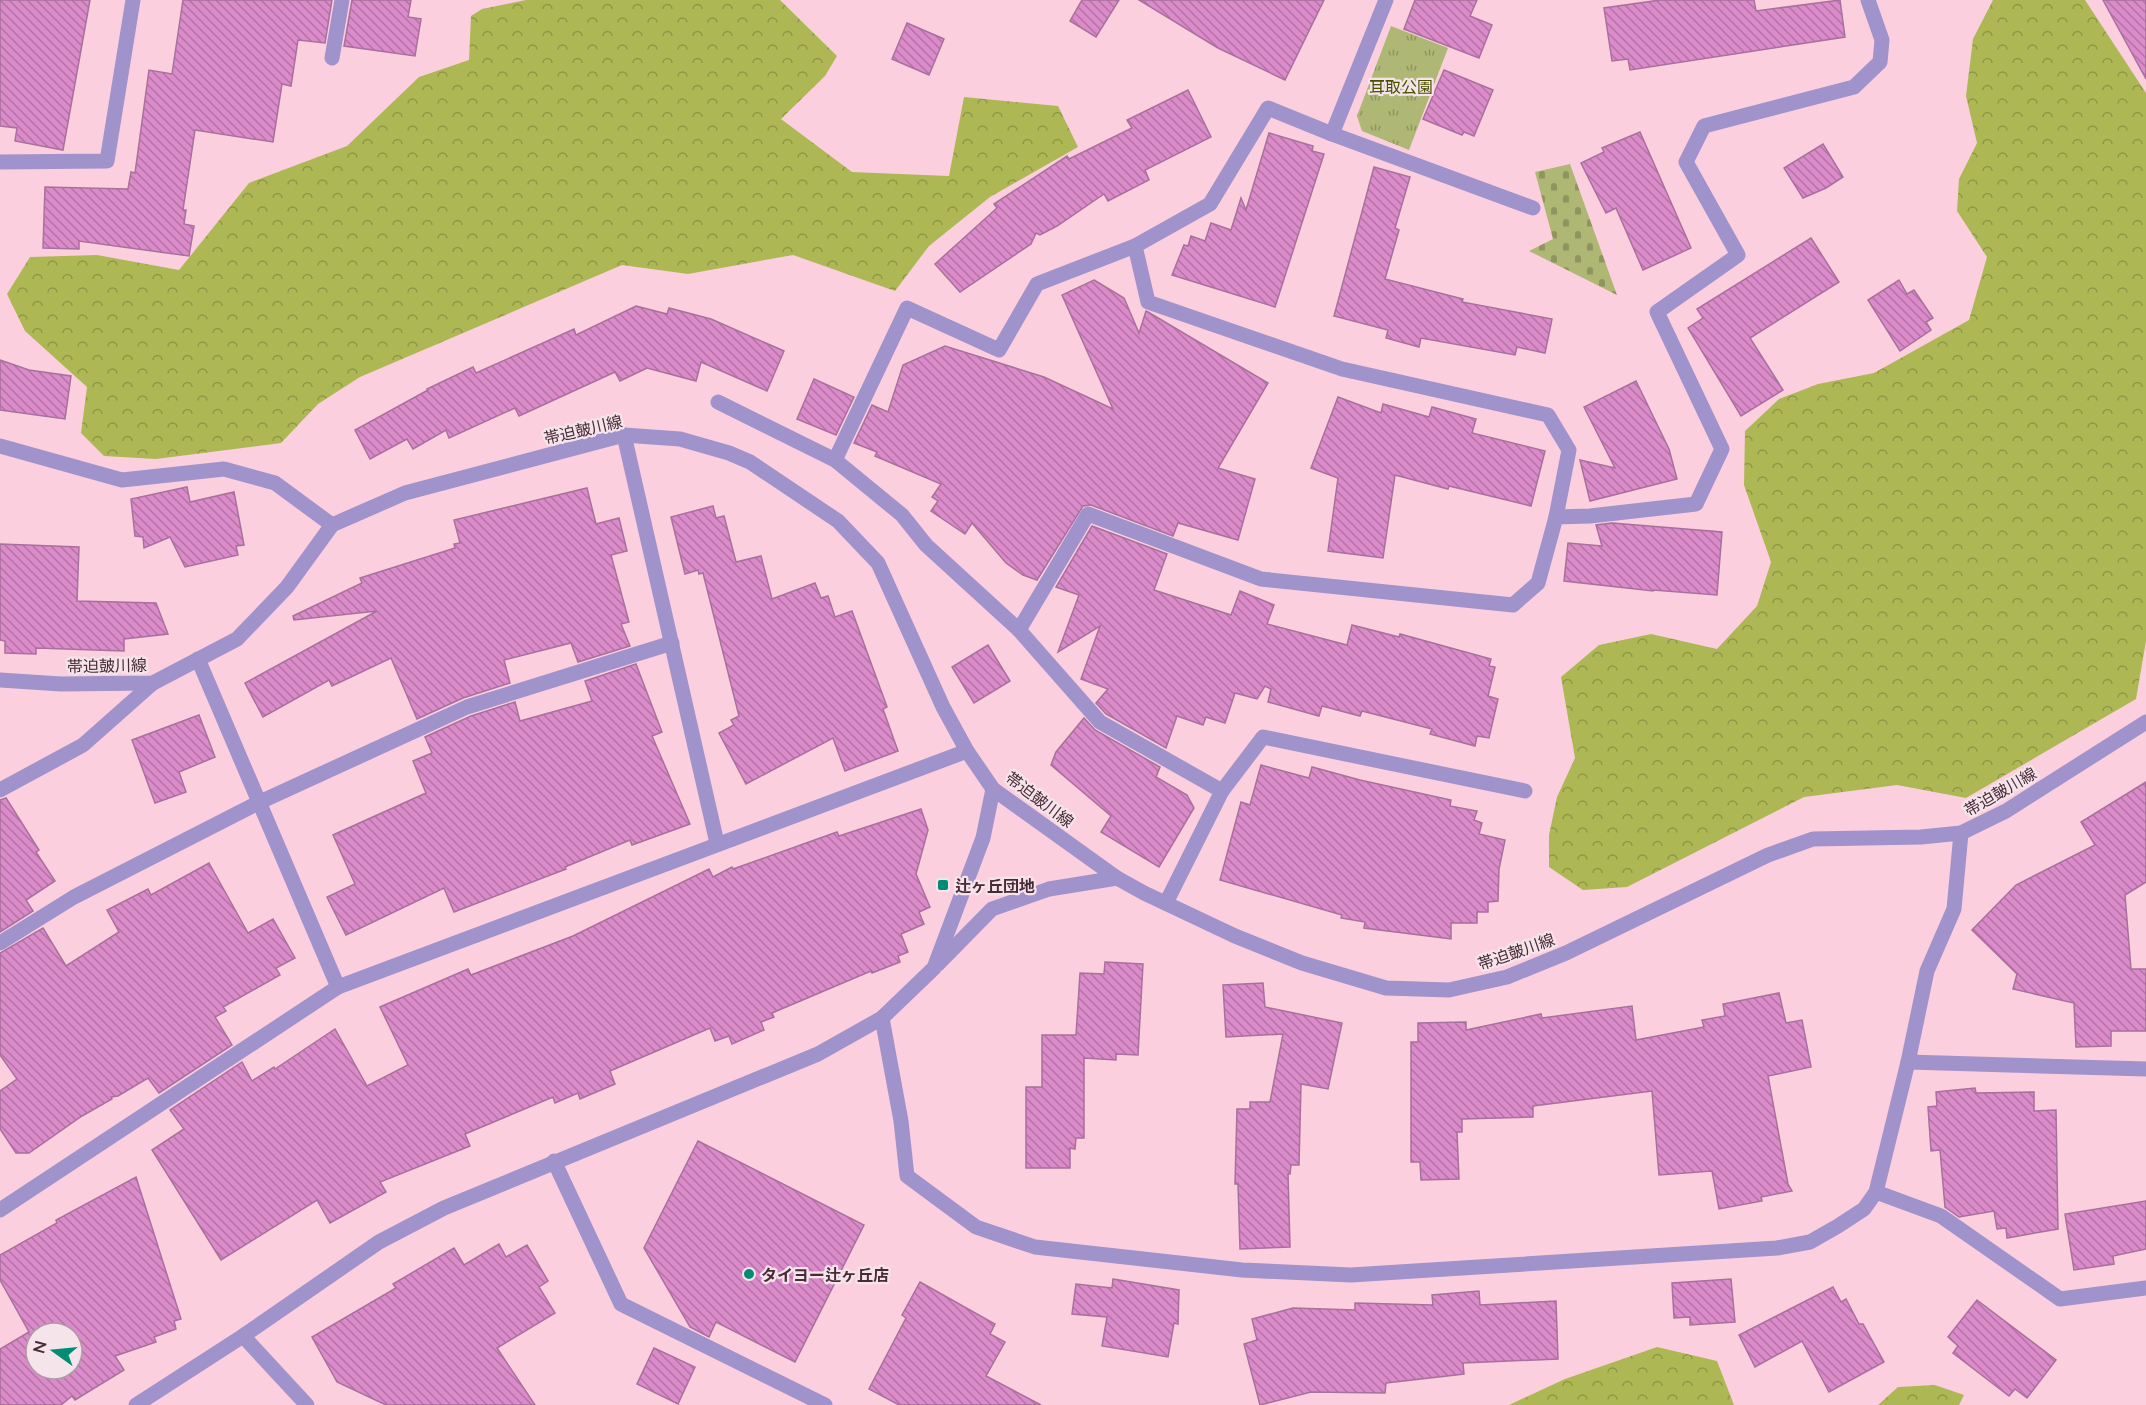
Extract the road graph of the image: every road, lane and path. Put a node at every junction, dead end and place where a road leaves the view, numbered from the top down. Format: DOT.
graph roads {
  1 [pos="134,0"];
  2 [pos="342,0"];
  3 [pos="1386,0"];
  4 [pos="1868,0"];
  5 [pos="332,58"];
  6 [pos="1332,134"];
  7 [pos="0,162"];
  8 [pos="1533,208"];
  9 [pos="1135,246"];
  10 [pos="718,402"];
  11 [pos="624,435"];
  12 [pos="0,446"];
  13 [pos="835,460"];
  14 [pos="1556,518"];
  15 [pos="332,525"];
  16 [pos="1019,630"];
  17 [pos="672,643"];
  18 [pos="198,659"];
  19 [pos="0,680"];
  20 [pos="153,683"];
  21 [pos="2146,722"];
  22 [pos="967,751"];
  23 [pos="993,789"];
  24 [pos="0,790"];
  25 [pos="1222,791"];
  26 [pos="1526,791"];
  27 [pos="260,802"];
  28 [pos="1961,833"];
  29 [pos="717,843"];
  30 [pos="1117,878"];
  31 [pos="1166,903"];
  32 [pos="0,943"];
  33 [pos="934,968"];
  34 [pos="338,987"];
  35 [pos="882,1017"];
  36 [pos="1908,1062"];
  37 [pos="2146,1069"];
  38 [pos="554,1161"];
  39 [pos="1876,1192"];
  40 [pos="0,1210"];
  41 [pos="2146,1288"];
  42 [pos="243,1336"];
  43 [pos="136,1405"];
  44 [pos="307,1405"];
  45 [pos="825,1405"];
  1 -- 7 [label="street"];
  2 -- 5 [label="street"];
  3 -- 6 [label="street"];
  4 -- 14 [label="street"];
  6 -- 8 [label="street"];
  6 -- 9 [label="street"];
  9 -- 13 [label="street"];
  9 -- 14 [label="street"];
  10 -- 13 [label="street"];
  11 -- 15 [label="street, 帯迫皷川線"];
  11 -- 17 [label="street"];
  11 -- 22 [label="street, 帯迫皷川線"];
  12 -- 15 [label="street"];
  13 -- 16 [label="street"];
  14 -- 16 [label="street"];
  15 -- 18 [label="street, 帯迫皷川線"];
  16 -- 25 [label="street"];
  17 -- 27 [label="street"];
  17 -- 29 [label="street"];
  18 -- 20 [label="street, 帯迫皷川線"];
  18 -- 27 [label="street"];
  19 -- 20 [label="street, 帯迫皷川線"];
  20 -- 24 [label="street"];
  21 -- 28 [label="street, 帯迫皷川線"];
  22 -- 23 [label="street, 帯迫皷川線"];
  22 -- 29 [label="street"];
  23 -- 30 [label="street, 帯迫皷川線"];
  23 -- 33 [label="street"];
  25 -- 26 [label="street"];
  25 -- 31 [label="street"];
  27 -- 32 [label="street"];
  27 -- 34 [label="street"];
  28 -- 31 [label="street, 帯迫皷川線"];
  28 -- 36 [label="street"];
  29 -- 34 [label="street"];
  30 -- 31 [label="street, 帯迫皷川線"];
  30 -- 33 [label="street"];
  33 -- 35 [label="street"];
  34 -- 40 [label="street"];
  35 -- 38 [label="street"];
  35 -- 39 [label="street"];
  36 -- 37 [label="street"];
  36 -- 39 [label="street"];
  38 -- 42 [label="street"];
  38 -- 45 [label="street"];
  39 -- 41 [label="street"];
  42 -- 43 [label="street"];
  42 -- 44 [label="street"];
}
